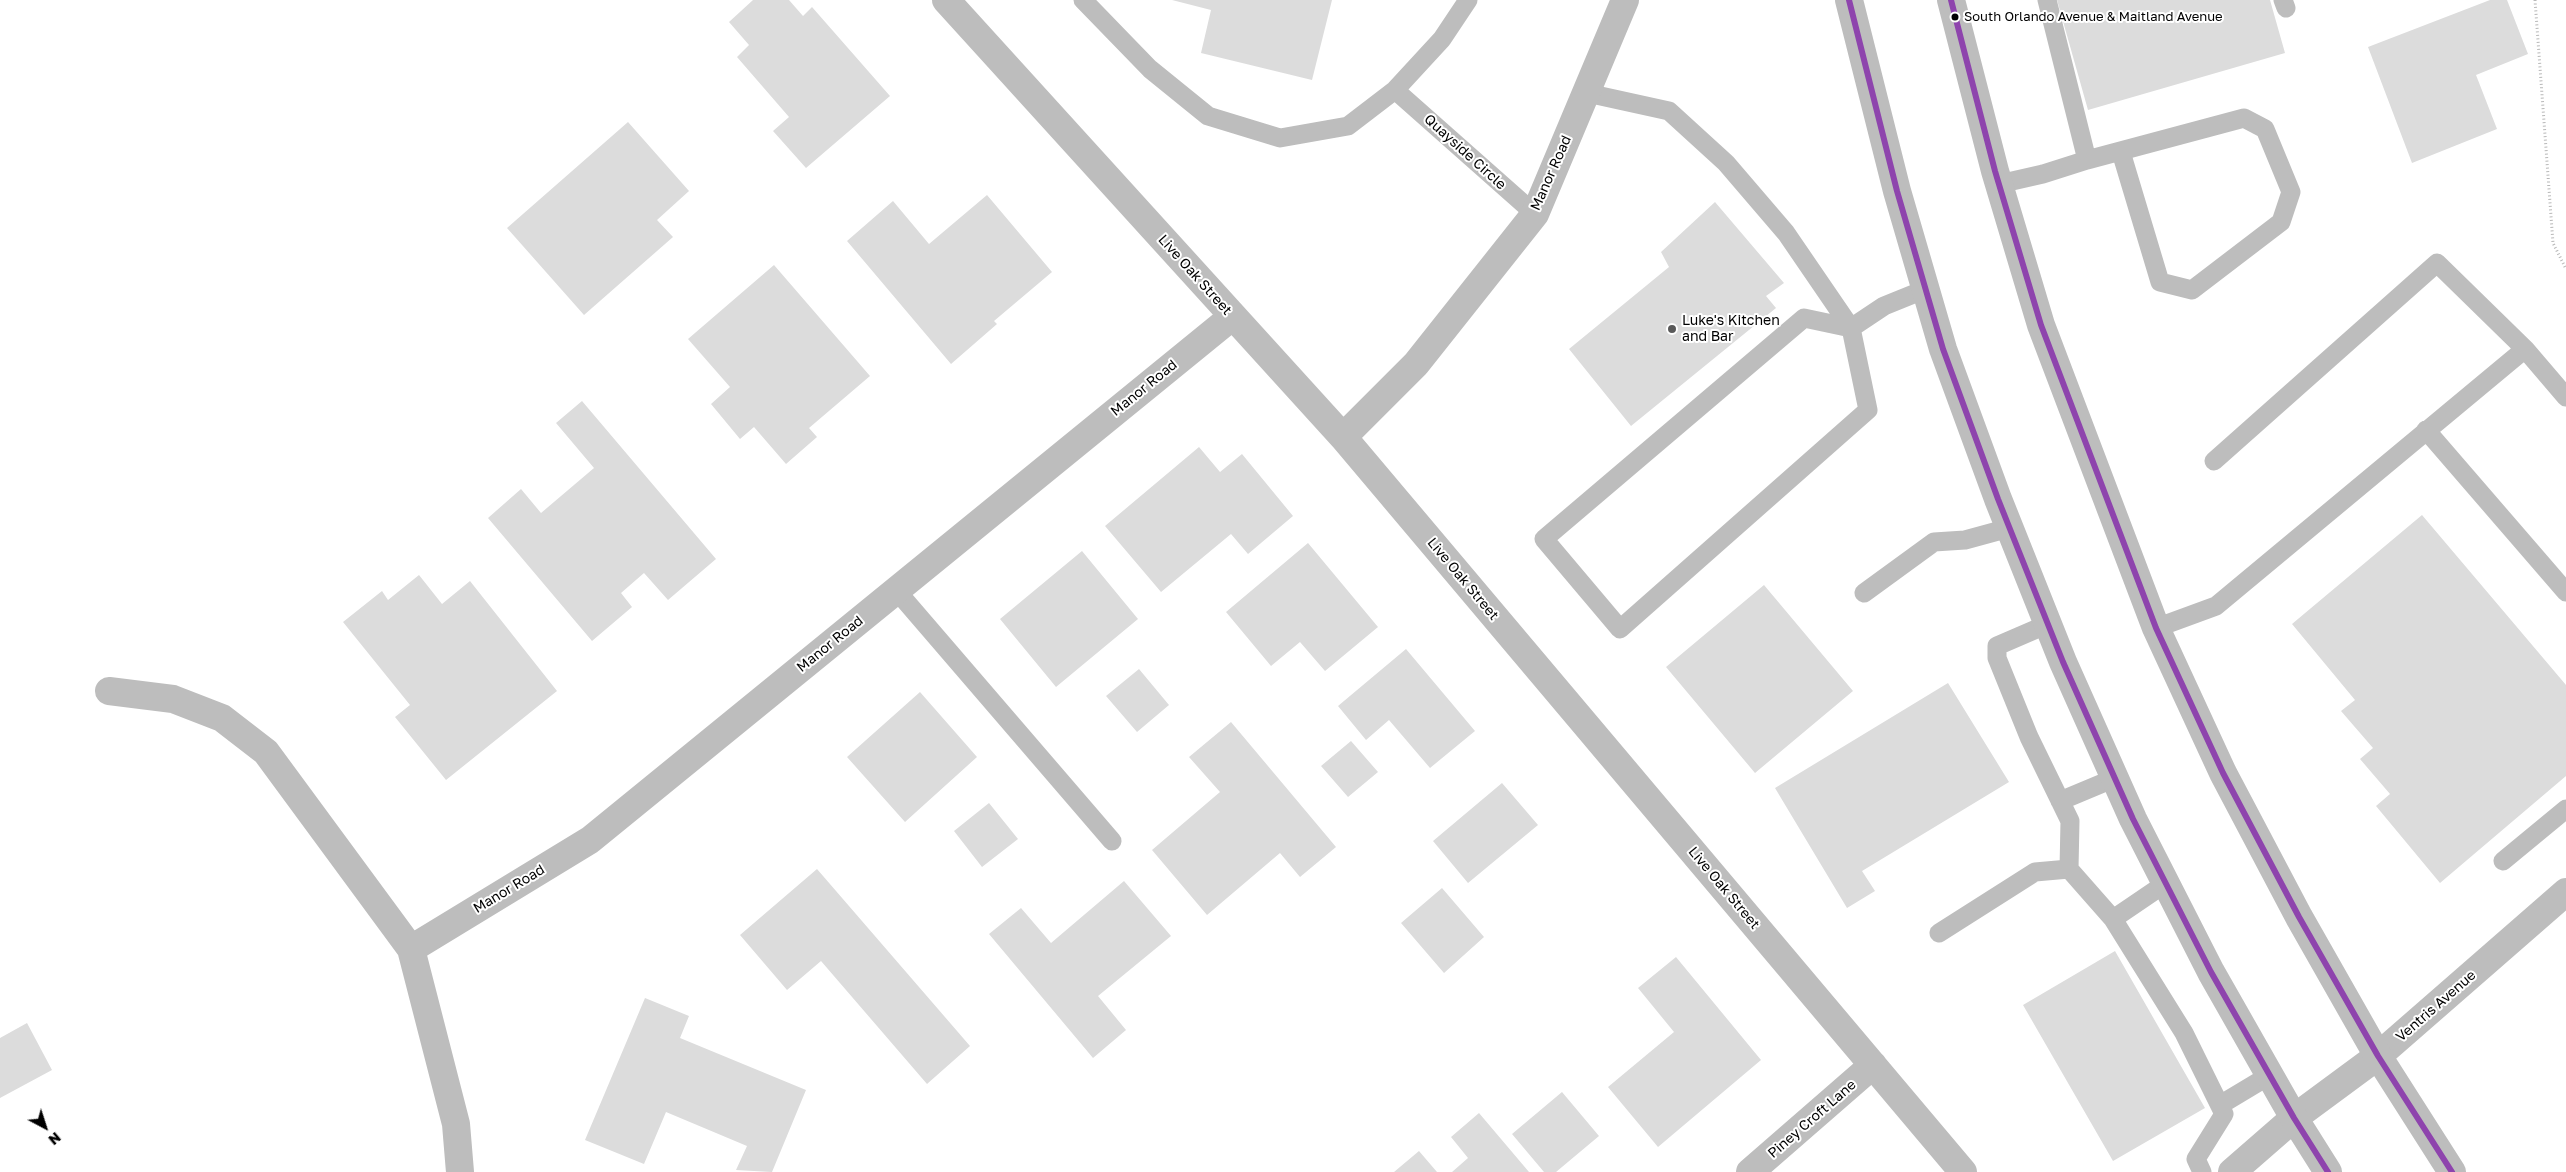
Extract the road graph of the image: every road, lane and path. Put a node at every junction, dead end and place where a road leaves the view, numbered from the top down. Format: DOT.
graph roads {
  1 [pos="946,0"];
  2 [pos="1083,0"];
  3 [pos="1468,0"];
  4 [pos="1625,0"];
  5 [pos="1850,0"];
  6 [pos="1951,0"];
  7 [pos="2047,0"];
  8 [pos="2535,0"];
  9 [pos="1395,90"];
  10 [pos="1587,93"];
  11 [pos="2121,152"];
  12 [pos="2087,160"];
  13 [pos="1999,184"];
  14 [pos="1534,214"];
  15 [pos="2566,269"];
  16 [pos="1926,289"];
  17 [pos="1233,316"];
  18 [pos="1851,328"];
  19 [pos="2525,349"];
  20 [pos="2566,397"];
  21 [pos="2426,430"];
  22 [pos="1343,437"];
  23 [pos="2214,461"];
  24 [pos="2010,528"];
  25 [pos="896,590"];
  26 [pos="2566,592"];
  27 [pos="1864,593"];
  28 [pos="2048,624"];
  29 [pos="2156,628"];
  30 [pos="109,691"];
  31 [pos="2115,778"];
  32 [pos="2060,801"];
  33 [pos="2566,809"];
  34 [pos="1112,841"];
  35 [pos="2503,861"];
  36 [pos="2069,869"];
  37 [pos="2166,883"];
  38 [pos="2566,892"];
  39 [pos="2113,919"];
  40 [pos="1939,933"];
  41 [pos="411,949"];
  42 [pos="2378,1056"];
  43 [pos="1873,1065"];
  44 [pos="2270,1075"];
  45 [pos="2220,1105"];
  46 [pos="2294,1118"];
  47 [pos="460,1172"];
  48 [pos="1750,1172"];
  49 [pos="1963,1172"];
  50 [pos="2202,1172"];
  51 [pos="2232,1172"];
  52 [pos="2328,1172"];
  53 [pos="2452,1172"];
  1 -- 17 [label="street, Live Oak Street"];
  2 -- 9 [label="lane"];
  3 -- 9 [label="lane"];
  4 -- 10 [label="street, Manor Road"];
  5 -- 16 [label="street"];
  6 -- 13 [label="street"];
  7 -- 12 [label="lane"];
  8 -- 15 [label="path"];
  9 -- 14 [label="lane, Quayside Circle"];
  10 -- 14 [label="street, Manor Road"];
  10 -- 18 [label="lane"];
  11 -- 11 [label="lane"];
  11 -- 12 [label="lane"];
  12 -- 13 [label="lane"];
  13 -- 29 [label="street"];
  14 -- 22 [label="street, Manor Road"];
  16 -- 18 [label="lane"];
  16 -- 24 [label="street"];
  17 -- 22 [label="street, Live Oak Street"];
  17 -- 25 [label="street, Manor Road"];
  18 -- 18 [label="lane"];
  19 -- 20 [label="lane"];
  19 -- 21 [label="lane"];
  19 -- 23 [label="lane"];
  21 -- 26 [label="lane"];
  21 -- 29 [label="lane"];
  22 -- 43 [label="street, Live Oak Street"];
  24 -- 27 [label="lane"];
  24 -- 28 [label="street"];
  25 -- 34 [label="lane"];
  25 -- 41 [label="street, Manor Road"];
  28 -- 31 [label="street"];
  28 -- 32 [label="lane"];
  29 -- 42 [label="street"];
  30 -- 41 [label="street"];
  31 -- 32 [label="lane"];
  31 -- 37 [label="street"];
  32 -- 36 [label="lane"];
  33 -- 35 [label="lane"];
  36 -- 39 [label="lane"];
  36 -- 40 [label="lane"];
  37 -- 39 [label="lane"];
  37 -- 44 [label="street"];
  38 -- 42 [label="street, Ventris Avenue"];
  39 -- 45 [label="lane"];
  41 -- 47 [label="street"];
  42 -- 46 [label="street, Ventris Avenue"];
  42 -- 53 [label="street"];
  43 -- 48 [label="street, Piney Croft Lane"];
  43 -- 49 [label="street, Live Oak Street"];
  44 -- 45 [label="lane"];
  44 -- 46 [label="street"];
  45 -- 50 [label="lane"];
  46 -- 51 [label="street, Ventris Avenue"];
  46 -- 52 [label="street"];
}
